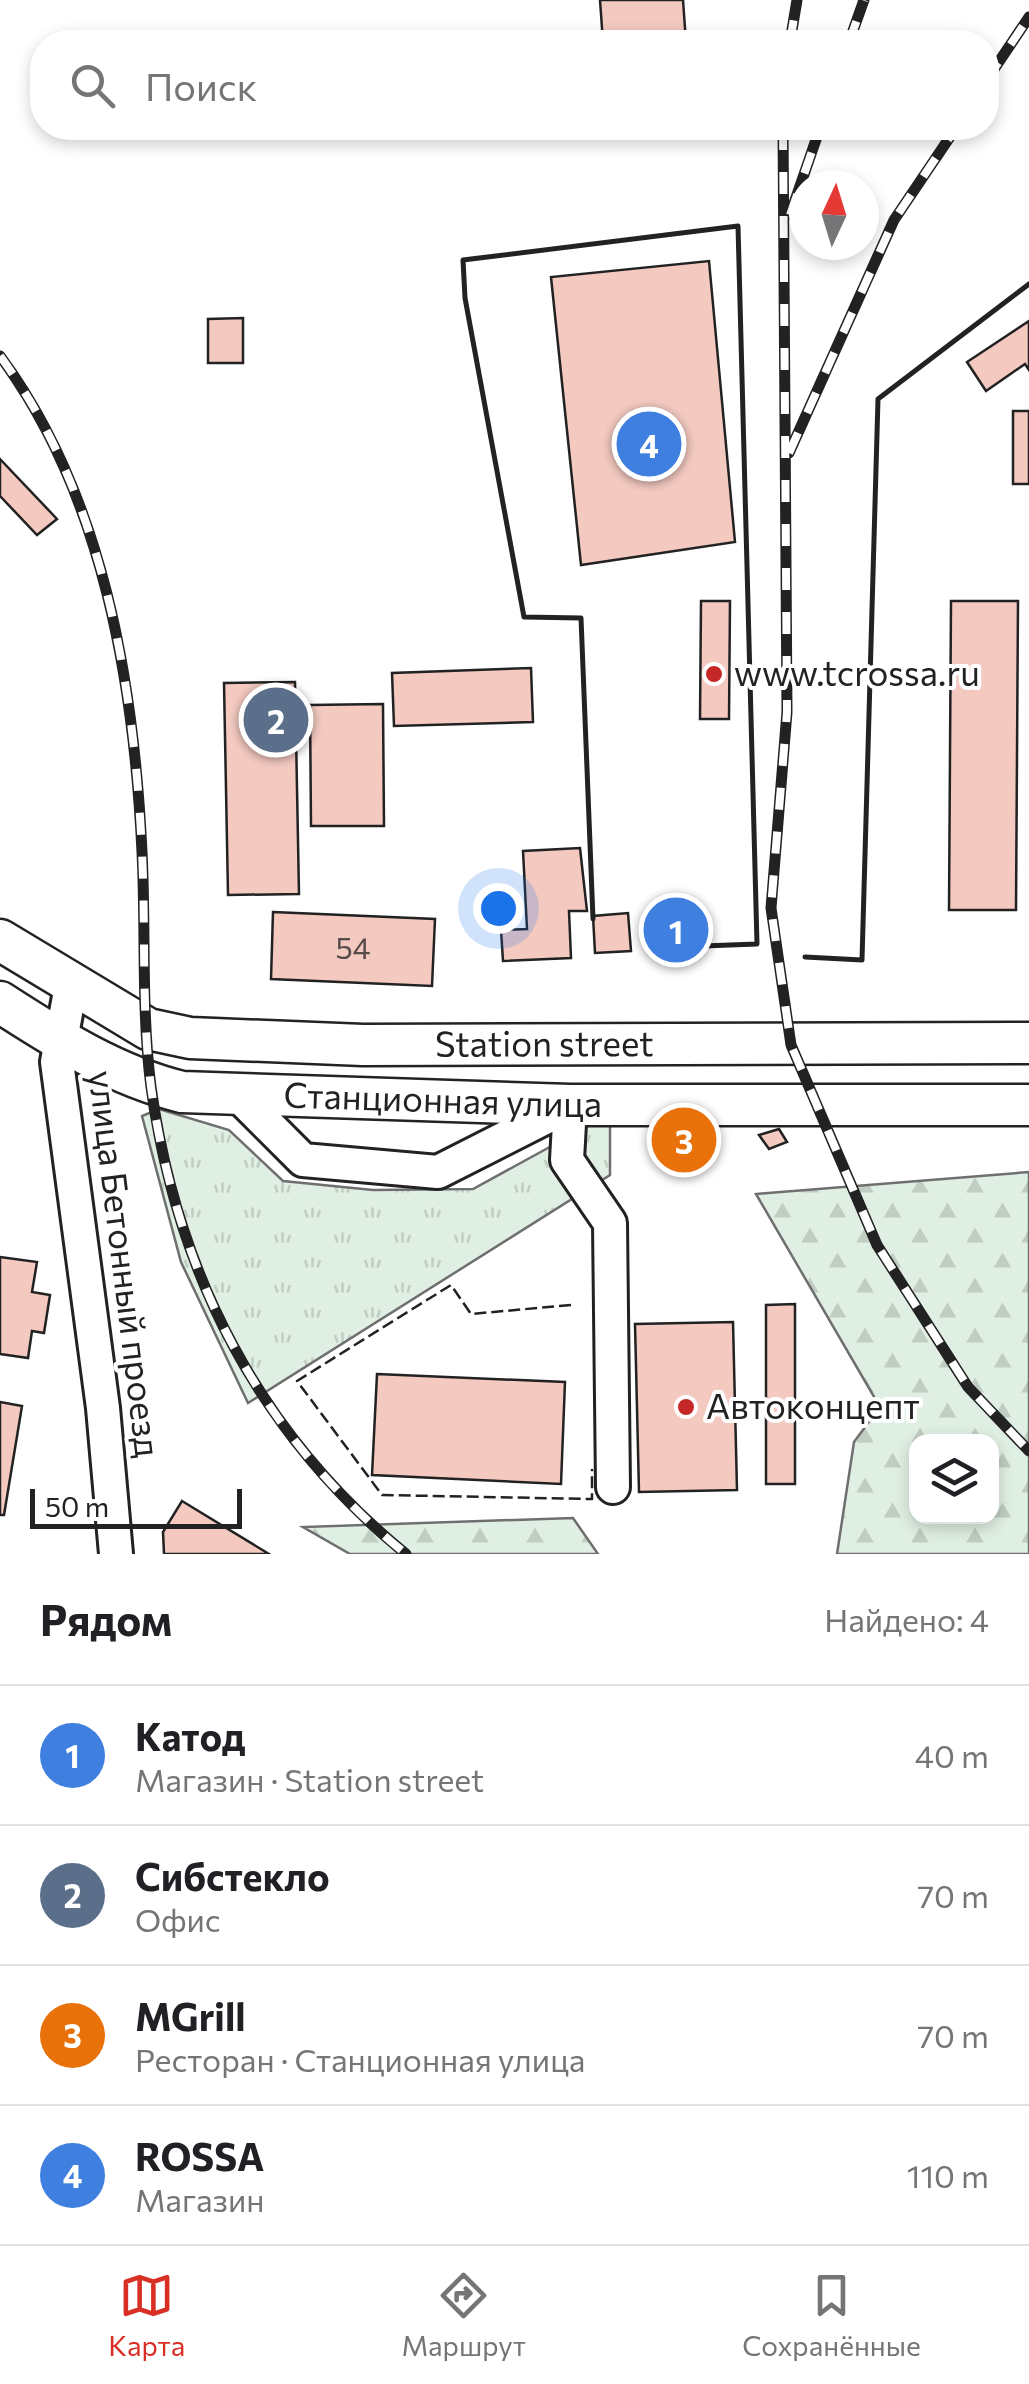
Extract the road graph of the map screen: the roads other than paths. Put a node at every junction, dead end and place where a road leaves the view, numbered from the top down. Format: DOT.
graph roads {
  1 [pos="0,940"];
  2 [pos="72,986"];
  3 [pos="0,1002"];
  4 [pos="60,1041"];
  5 [pos="1029,1044"];
  6 [pos="240,1097"];
  7 [pos="570,1105"];
  8 [pos="1029,1105"];
  9 [pos="612,1487"];
  10 [pos="116,1554"];
  1 -- 2 [label="main road"];
  2 -- 4 [label="street, улица Бетонный проезд"];
  2 -- 5 [label="main road, Station street"];
  3 -- 4 [label="main road, Станционная улица"];
  4 -- 6 [label="main road, Станционная улица"];
  4 -- 10 [label="street, улица Бетонный проезд"];
  6 -- 7 [label="main road, Станционная улица"];
  6 -- 7 [label="street"];
  7 -- 8 [label="main road, Станционная улица"];
  7 -- 9 [label="street"];
}
